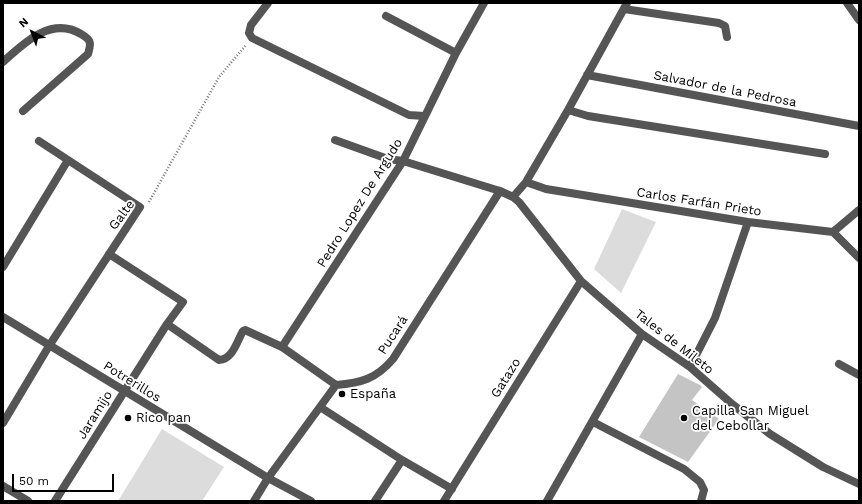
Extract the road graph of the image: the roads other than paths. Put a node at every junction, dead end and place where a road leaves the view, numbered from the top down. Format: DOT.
graph roads {
  1 [pos="268,3"];
  2 [pos="484,3"];
  3 [pos="847,3"];
  4 [pos="626,6"];
  5 [pos="386,16"];
  6 [pos="859,20"];
  7 [pos="727,37"];
  8 [pos="456,53"];
  9 [pos="3,62"];
  10 [pos="587,75"];
  11 [pos="568,110"];
  12 [pos="23,111"];
  13 [pos="424,116"];
  14 [pos="859,126"];
  15 [pos="335,140"];
  16 [pos="39,141"];
  17 [pos="825,154"];
  18 [pos="68,160"];
  19 [pos="402,161"];
  20 [pos="526,182"];
  21 [pos="500,191"];
  22 [pos="513,197"];
  23 [pos="859,210"];
  24 [pos="748,222"];
  25 [pos="833,232"];
  26 [pos="109,254"];
  27 [pos="859,258"];
  28 [pos="3,267"];
  29 [pos="581,281"];
  30 [pos="3,317"];
  31 [pos="167,324"];
  32 [pos="642,334"];
  33 [pos="49,346"];
  34 [pos="282,347"];
  35 [pos="838,364"];
  36 [pos="690,367"];
  37 [pos="859,375"];
  38 [pos="336,385"];
  39 [pos="124,390"];
  40 [pos="320,407"];
  41 [pos="593,422"];
  42 [pos="3,423"];
  43 [pos="402,460"];
  44 [pos="268,478"];
  45 [pos="859,484"];
  46 [pos="3,486"];
  47 [pos="452,489"];
  48 [pos="28,501"];
  49 [pos="55,501"];
  50 [pos="254,501"];
  51 [pos="311,501"];
  52 [pos="375,501"];
  53 [pos="444,501"];
  54 [pos="547,501"];
  55 [pos="701,501"];
  1 -- 13 [label="street"];
  2 -- 8 [label="street, Pedro Lopez De Argudo"];
  3 -- 6 [label="street"];
  4 -- 7 [label="street"];
  4 -- 10 [label="street"];
  5 -- 8 [label="street"];
  8 -- 13 [label="street, Pedro Lopez De Argudo"];
  9 -- 12 [label="street"];
  10 -- 11 [label="street"];
  10 -- 14 [label="street, Salvador de la Pedrosa"];
  11 -- 17 [label="street"];
  11 -- 20 [label="street"];
  13 -- 19 [label="street, Pedro Lopez De Argudo"];
  15 -- 19 [label="street, Tales de Mileto"];
  16 -- 18 [label="street"];
  18 -- 26 [label="street, Galte"];
  18 -- 28 [label="street"];
  19 -- 21 [label="street, Tales de Mileto"];
  19 -- 34 [label="street, Pedro Lopez De Argudo"];
  20 -- 22 [label="street"];
  20 -- 24 [label="street, Carlos Farfán Prieto"];
  21 -- 22 [label="street, Tales de Mileto"];
  21 -- 38 [label="street, Pucará"];
  22 -- 29 [label="street, Tales de Mileto"];
  23 -- 25 [label="street"];
  24 -- 25 [label="street, Carlos Farfán Prieto"];
  24 -- 36 [label="street"];
  25 -- 27 [label="street"];
  26 -- 31 [label="street, Jaramijo"];
  26 -- 33 [label="street, Galte"];
  29 -- 32 [label="street, Tales de Mileto"];
  29 -- 47 [label="street, Gatazo"];
  30 -- 33 [label="street, Potrerillos"];
  31 -- 34 [label="street"];
  31 -- 39 [label="street, Jaramijo"];
  32 -- 36 [label="street, Tales de Mileto"];
  32 -- 41 [label="street"];
  33 -- 39 [label="street, Potrerillos"];
  33 -- 42 [label="street, Galte"];
  34 -- 38 [label="street"];
  35 -- 37 [label="street"];
  36 -- 45 [label="street, Tales de Mileto"];
  38 -- 40 [label="street"];
  39 -- 44 [label="street, Potrerillos"];
  39 -- 49 [label="street, Jaramijo"];
  40 -- 43 [label="street"];
  40 -- 44 [label="street"];
  41 -- 54 [label="street"];
  41 -- 55 [label="street"];
  43 -- 47 [label="street"];
  43 -- 52 [label="street"];
  44 -- 50 [label="street"];
  44 -- 51 [label="street, Potrerillos"];
  46 -- 48 [label="street"];
  47 -- 53 [label="street, Gatazo"];
}
